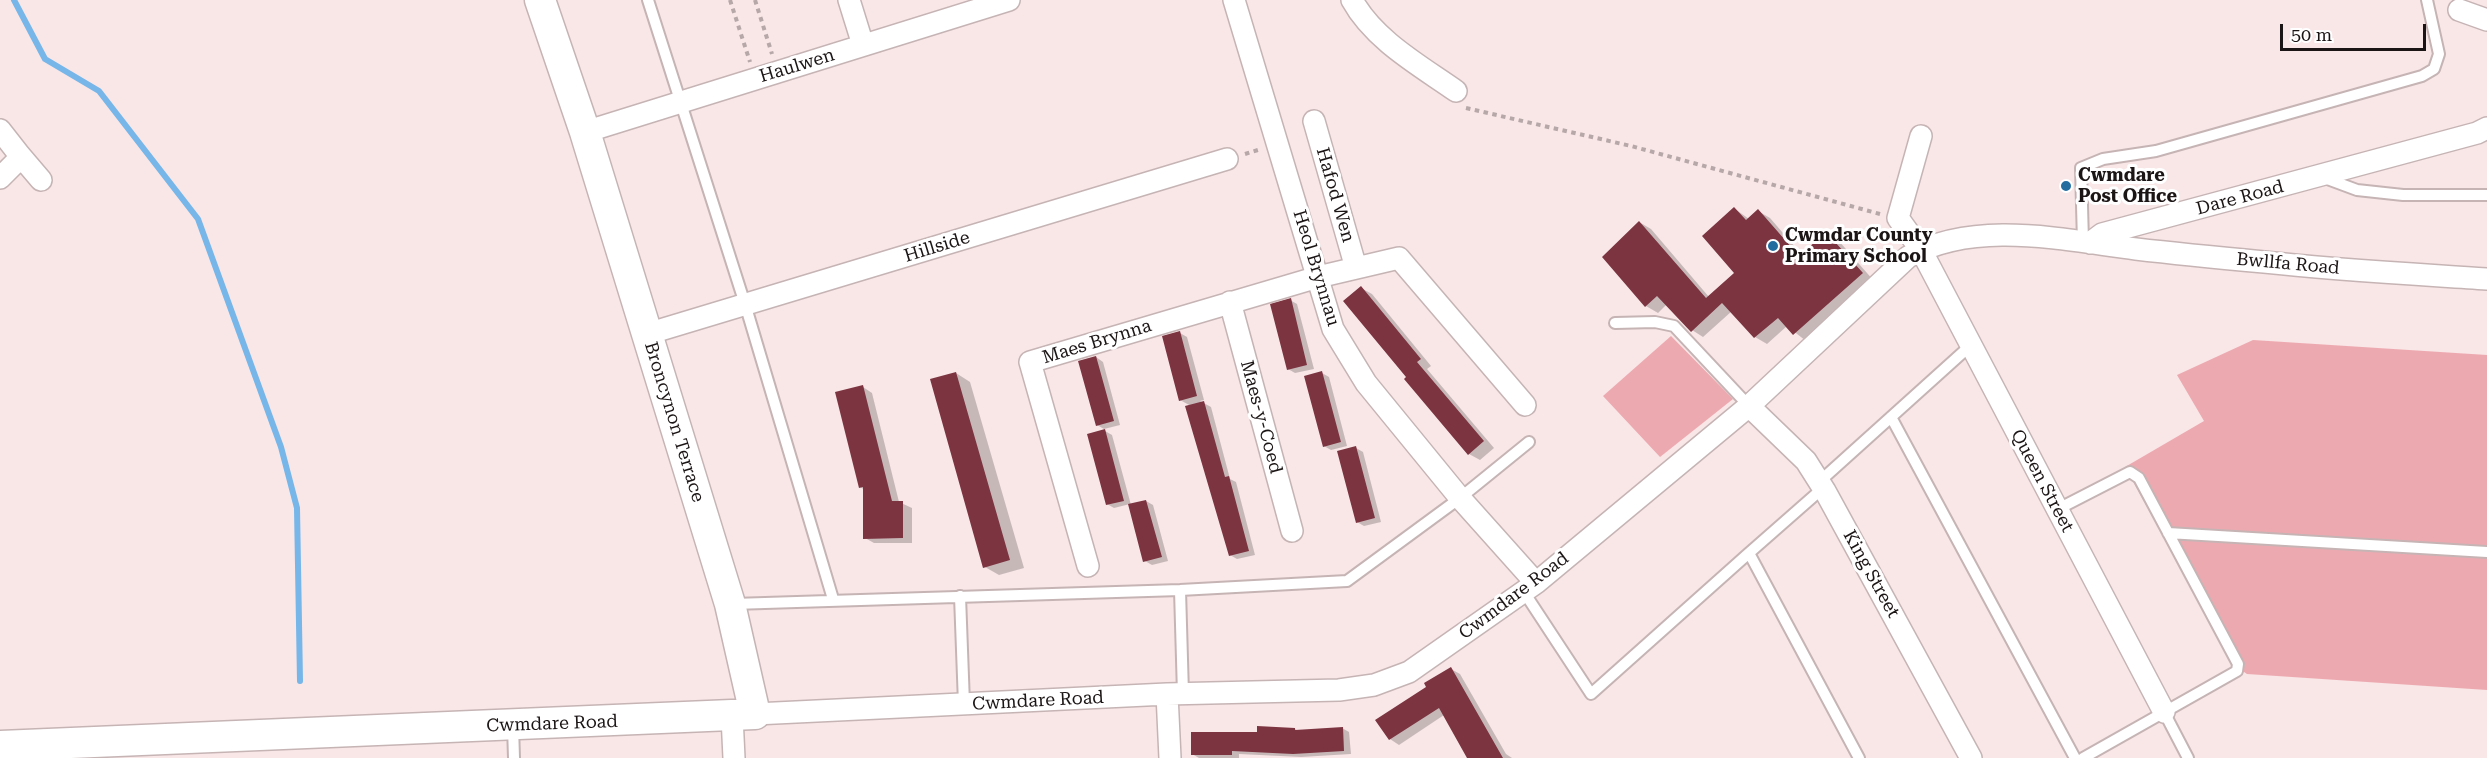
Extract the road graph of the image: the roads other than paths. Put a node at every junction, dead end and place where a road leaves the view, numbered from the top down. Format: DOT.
graph roads {
  1 [pos="540,0"];
  2 [pos="648,0"];
  3 [pos="849,0"];
  4 [pos="1009,0"];
  5 [pos="1234,0"];
  6 [pos="1352,0"];
  7 [pos="2427,0"];
  8 [pos="2459,10"];
  9 [pos="2487,20"];
  10 [pos="863,45"];
  11 [pos="1456,91"];
  12 [pos="680,102"];
  13 [pos="1314,121"];
  14 [pos="2487,128"];
  15 [pos="0,130"];
  16 [pos="585,132"];
  17 [pos="1921,136"];
  18 [pos="18,153"];
  19 [pos="1227,159"];
  20 [pos="2320,176"];
  21 [pos="0,178"];
  22 [pos="41,180"];
  23 [pos="2487,195"];
  24 [pos="2087,242"];
  25 [pos="1921,250"];
  26 [pos="1356,268"];
  27 [pos="1318,277"];
  28 [pos="2487,279"];
  29 [pos="1230,302"];
  30 [pos="745,304"];
  31 [pos="1615,324"];
  32 [pos="647,334"];
  33 [pos="1971,345"];
  34 [pos="1525,405"];
  35 [pos="1749,406"];
  36 [pos="1891,417"];
  37 [pos="1529,442"];
  38 [pos="1821,485"];
  39 [pos="1460,498"];
  40 [pos="2058,510"];
  41 [pos="1292,531"];
  42 [pos="2168,533"];
  43 [pos="2487,552"];
  44 [pos="1749,553"];
  45 [pos="1088,566"];
  46 [pos="1530,588"];
  47 [pos="1180,590"];
  48 [pos="960,596"];
  49 [pos="832,599"];
  50 [pos="730,604"];
  51 [pos="1175,694"];
  52 [pos="964,704"];
  53 [pos="2164,712"];
  54 [pos="744,715"];
  55 [pos="513,725"];
  56 [pos="0,746"];
  57 [pos="97,750"];
  58 [pos="514,758"];
  59 [pos="734,758"];
  60 [pos="1170,758"];
  61 [pos="1859,758"];
  62 [pos="1971,758"];
  63 [pos="2075,758"];
  64 [pos="2083,758"];
  65 [pos="2188,758"];
  1 -- 16 [label="street, Broncynon Terrace"];
  2 -- 12 [label="lane"];
  3 -- 10 [label="street"];
  4 -- 10 [label="street, Haulwen"];
  5 -- 27 [label="street, Heol Brynnau"];
  6 -- 11 [label="street"];
  7 -- 24 [label="lane"];
  8 -- 9 [label="street"];
  10 -- 12 [label="street, Haulwen"];
  12 -- 16 [label="street, Haulwen"];
  12 -- 30 [label="lane"];
  13 -- 26 [label="street, Hafod Wen"];
  14 -- 20 [label="street, Dare Road"];
  15 -- 18 [label="street"];
  16 -- 32 [label="street, Broncynon Terrace"];
  17 -- 25 [label="street, Queen Street"];
  18 -- 21 [label="street"];
  18 -- 22 [label="street"];
  19 -- 30 [label="street, Hillside"];
  20 -- 23 [label="lane"];
  20 -- 24 [label="street, Dare Road"];
  24 -- 25 [label="street"];
  24 -- 28 [label="street, Bwllfa Road"];
  25 -- 33 [label="street, Queen Street"];
  25 -- 35 [label="street, Cwmdare Road"];
  26 -- 27 [label="street"];
  26 -- 34 [label="street"];
  27 -- 29 [label="street"];
  27 -- 39 [label="street, Heol Brynnau"];
  29 -- 41 [label="street, Maes-y-Coed"];
  29 -- 45 [label="street, Maes Brynna"];
  30 -- 32 [label="street, Hillside"];
  30 -- 49 [label="lane"];
  31 -- 35 [label="lane"];
  32 -- 50 [label="street, Broncynon Terrace"];
  33 -- 36 [label="lane"];
  33 -- 40 [label="street, Queen Street"];
  35 -- 38 [label="street, King Street"];
  35 -- 46 [label="street, Cwmdare Road"];
  36 -- 38 [label="lane"];
  36 -- 63 [label="lane"];
  37 -- 39 [label="lane"];
  38 -- 44 [label="lane"];
  38 -- 62 [label="street, King Street"];
  39 -- 46 [label="street, Heol Brynnau"];
  39 -- 47 [label="lane"];
  40 -- 42 [label="lane"];
  40 -- 53 [label="street, Queen Street"];
  42 -- 43 [label="lane"];
  42 -- 53 [label="lane"];
  44 -- 46 [label="lane"];
  44 -- 61 [label="lane"];
  46 -- 51 [label="street, Cwmdare Road"];
  47 -- 48 [label="lane"];
  47 -- 51 [label="lane"];
  48 -- 49 [label="lane"];
  48 -- 52 [label="lane"];
  49 -- 50 [label="lane"];
  50 -- 54 [label="street, Broncynon Terrace"];
  51 -- 52 [label="street, Cwmdare Road"];
  51 -- 60 [label="street"];
  52 -- 54 [label="street, Cwmdare Road"];
  53 -- 64 [label="lane"];
  53 -- 65 [label="lane"];
  54 -- 55 [label="street, Cwmdare Road"];
  54 -- 59 [label="street"];
  55 -- 57 [label="street, Cwmdare Road"];
  55 -- 58 [label="lane"];
  56 -- 57 [label="street, Cwmdare Road"];
}
